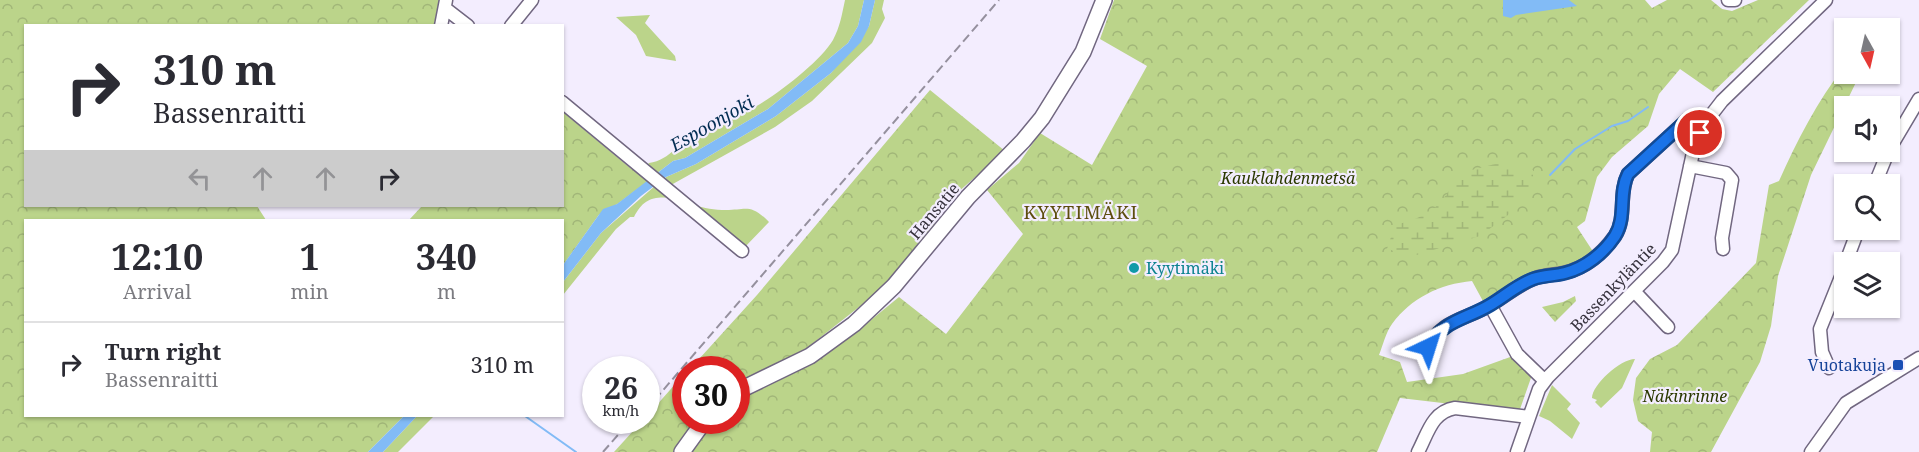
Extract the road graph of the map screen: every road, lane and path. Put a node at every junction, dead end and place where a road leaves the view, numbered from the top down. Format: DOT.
graph roads {
  1 [pos="532,0"];
  2 [pos="1104,0"];
  3 [pos="1728,0"];
  4 [pos="1735,0"];
  5 [pos="1826,0"];
  6 [pos="446,5"];
  7 [pos="441,24"];
  8 [pos="466,24"];
  9 [pos="513,24"];
  10 [pos="1919,99"];
  11 [pos="564,104"];
  12 [pos="1705,123"];
  13 [pos="1900,131"];
  14 [pos="1690,166"];
  15 [pos="1723,249"];
  16 [pos="742,251"];
  17 [pos="1634,291"];
  18 [pos="1834,296"];
  19 [pos="1490,305"];
  20 [pos="1668,327"];
  21 [pos="1426,350"];
  22 [pos="1919,358"];
  23 [pos="1830,368"];
  24 [pos="1545,381"];
  25 [pos="750,385"];
  26 [pos="1529,417"];
  27 [pos="695,434"];
  28 [pos="682,452"];
  29 [pos="1418,452"];
  30 [pos="1517,452"];
  31 [pos="1812,452"];
  1 -- 9 [label="street"];
  2 -- 25 [label="main road, Hansatie"];
  3 -- 4 [label="street"];
  5 -- 12 [label="street, Bassenkyläntie"];
  6 -- 7 [label="street"];
  6 -- 8 [label="street"];
  10 -- 13 [label="street"];
  11 -- 16 [label="street"];
  12 -- 14 [label="street, Bassenkyläntie"];
  12 -- 19 [label="street"];
  14 -- 15 [label="street"];
  14 -- 17 [label="street, Bassenkyläntie"];
  17 -- 20 [label="street"];
  17 -- 24 [label="street, Bassenkyläntie"];
  18 -- 23 [label="street"];
  19 -- 21 [label="street"];
  19 -- 24 [label="street"];
  22 -- 31 [label="street"];
  24 -- 26 [label="street, Bassenkyläntie"];
  26 -- 29 [label="street"];
  26 -- 30 [label="street, Bassenkyläntie"];
  27 -- 28 [label="main road"];
}
